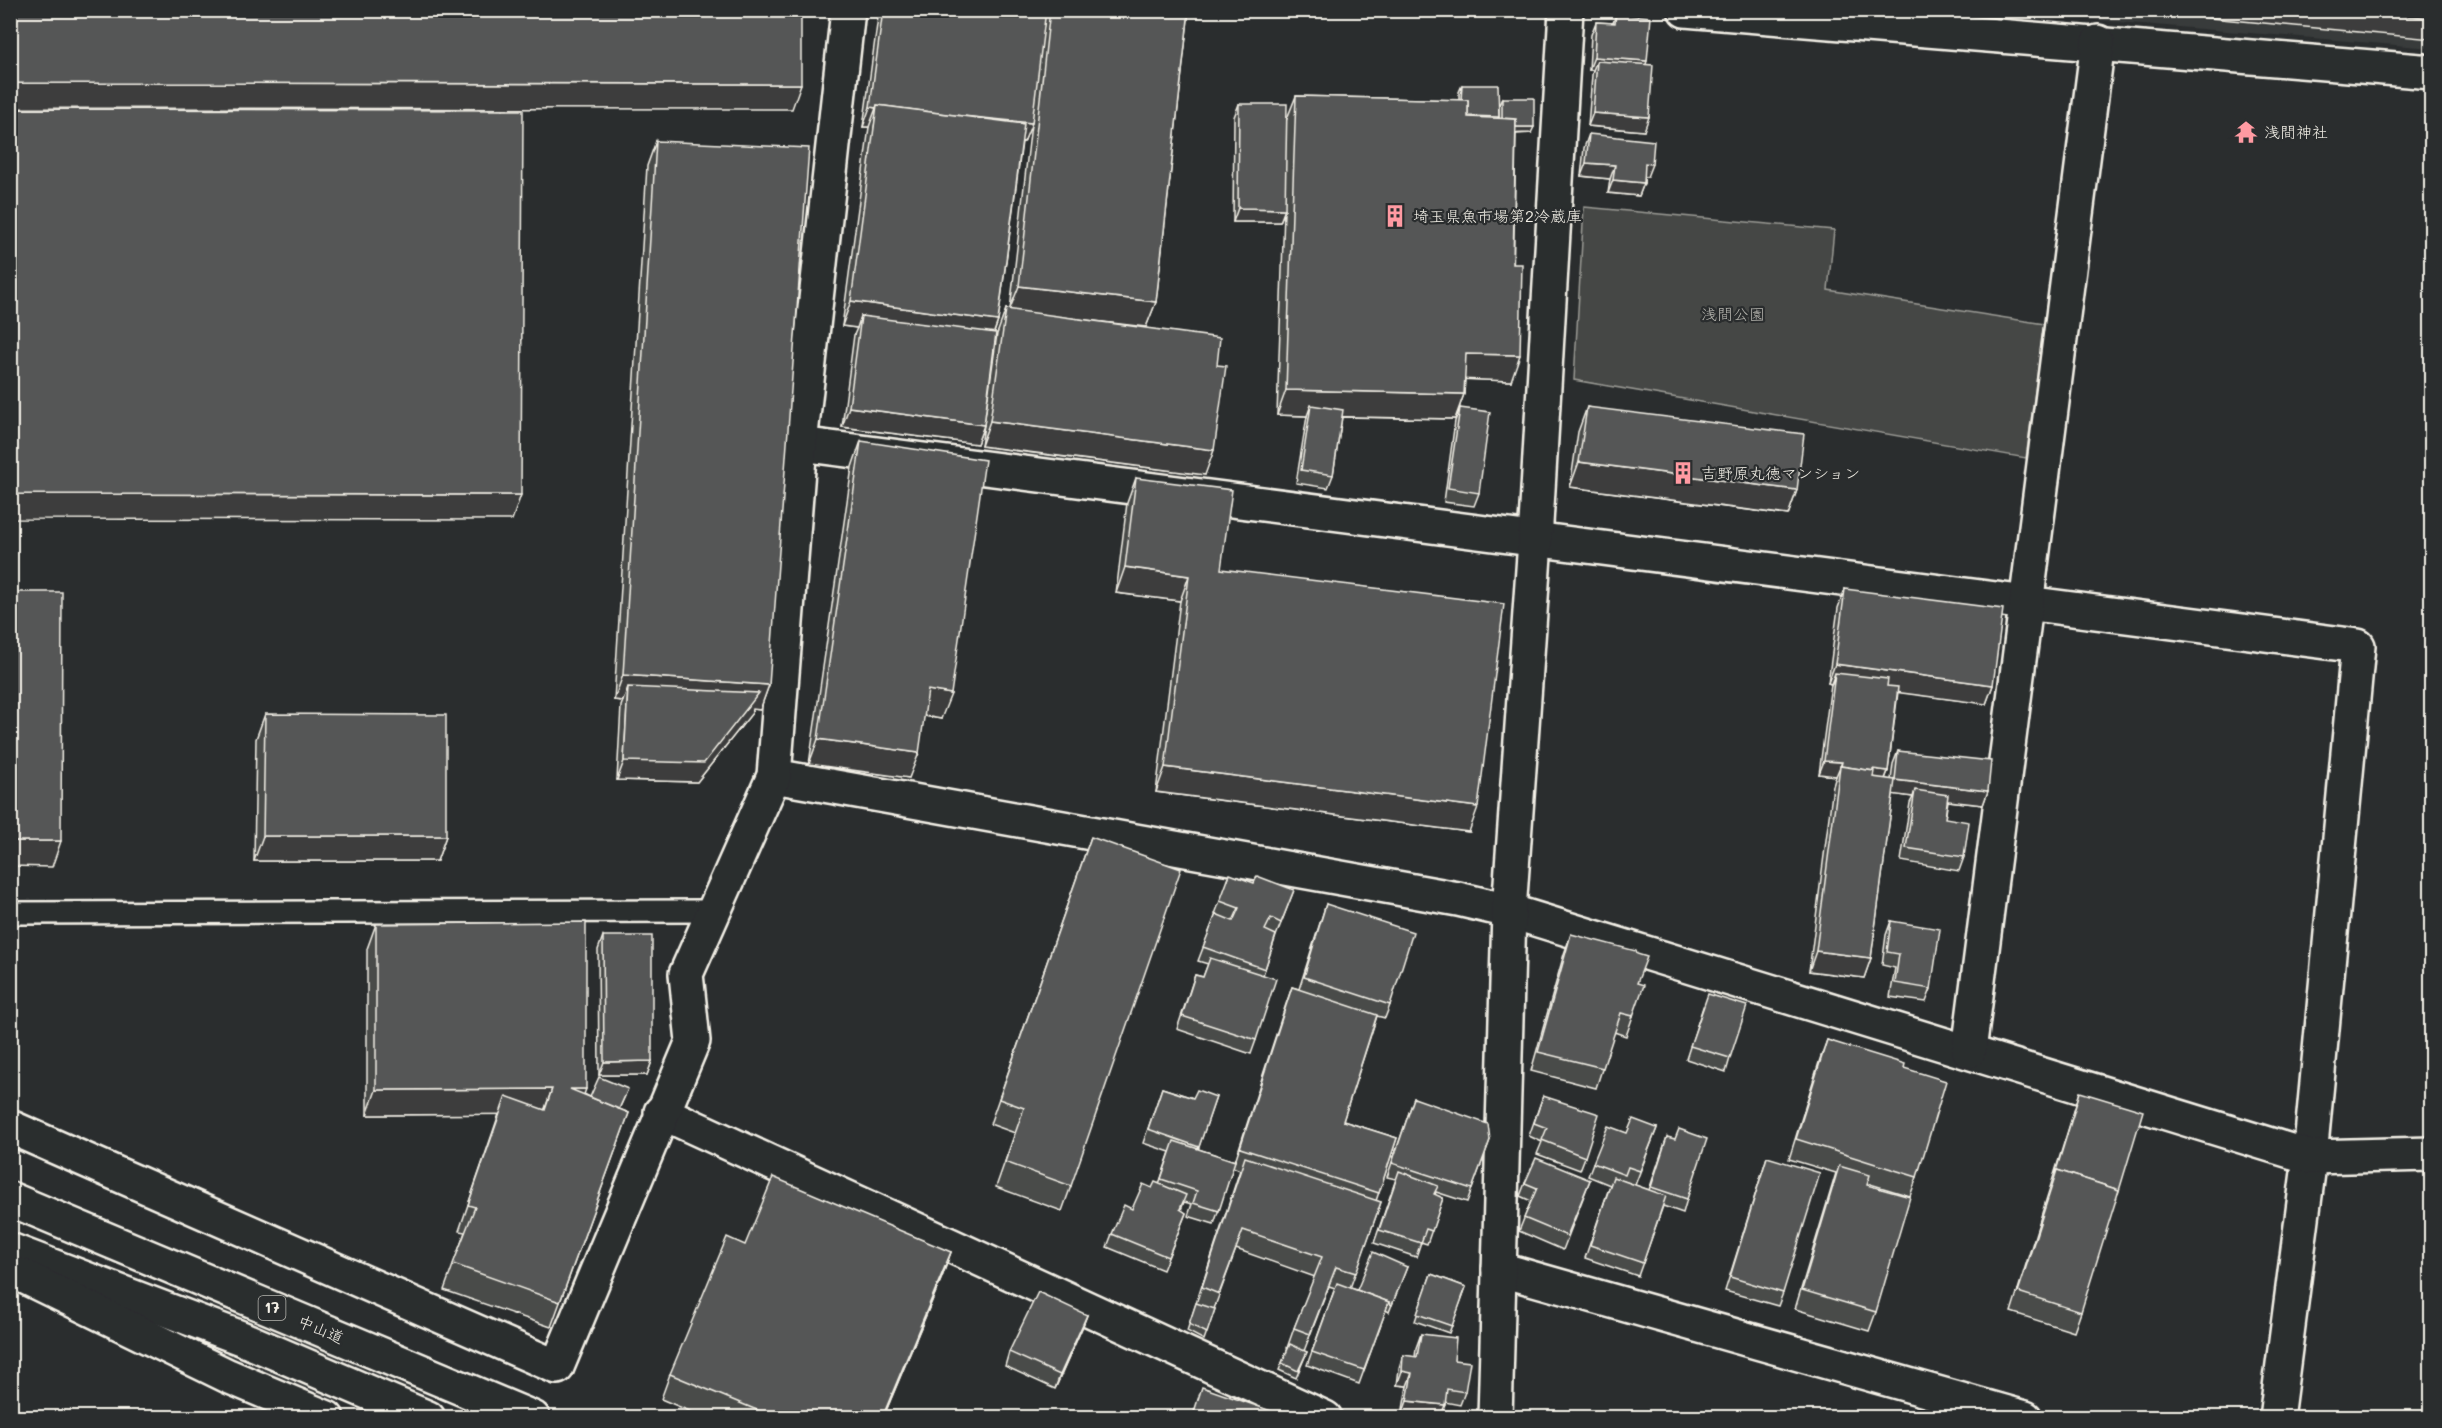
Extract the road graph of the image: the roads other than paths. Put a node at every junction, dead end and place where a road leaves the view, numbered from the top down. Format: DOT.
graph roads {
  1 [pos="848,10"];
  2 [pos="1566,10"];
  3 [pos="1685,10"];
  4 [pos="2098,42"];
  5 [pos="2432,72"];
  6 [pos="800,444"];
  7 [pos="1535,541"];
  8 [pos="2027,603"];
  9 [pos="774,776"];
  10 [pos="713,911"];
  11 [pos="1509,911"];
  12 [pos="10,913"];
  13 [pos="1969,1052"];
  14 [pos="661,1113"];
  15 [pos="10,1127"];
  16 [pos="2432,1154"];
  17 [pos="2310,1158"];
  18 [pos="10,1199"];
  19 [pos="10,1250"];
  20 [pos="1500,1269"];
  21 [pos="10,1270"];
  22 [pos="327,1418"];
  23 [pos="428,1418"];
  24 [pos="532,1418"];
  25 [pos="1325,1418"];
  26 [pos="1495,1418"];
  27 [pos="2025,1418"];
  28 [pos="2276,1418"];
  1 -- 6 [label="main road"];
  2 -- 7 [label="main road"];
  3 -- 4 [label="main road"];
  4 -- 5 [label="main road"];
  4 -- 8 [label="main road"];
  6 -- 7 [label="main road"];
  6 -- 9 [label="main road"];
  7 -- 8 [label="main road"];
  7 -- 11 [label="main road"];
  8 -- 13 [label="main road"];
  8 -- 17 [label="main road"];
  9 -- 10 [label="main road"];
  9 -- 11 [label="main road"];
  10 -- 12 [label="lane"];
  10 -- 14 [label="main road"];
  11 -- 13 [label="main road"];
  11 -- 20 [label="main road"];
  13 -- 17 [label="main road"];
  14 -- 15 [label="main road"];
  14 -- 25 [label="main road"];
  16 -- 17 [label="main road"];
  17 -- 28 [label="main road"];
  18 -- 24 [label="main road, 中山道 / 17"];
  19 -- 23 [label="main road, 17"];
  20 -- 26 [label="main road"];
  20 -- 27 [label="main road"];
  21 -- 22 [label="main road"];
}
